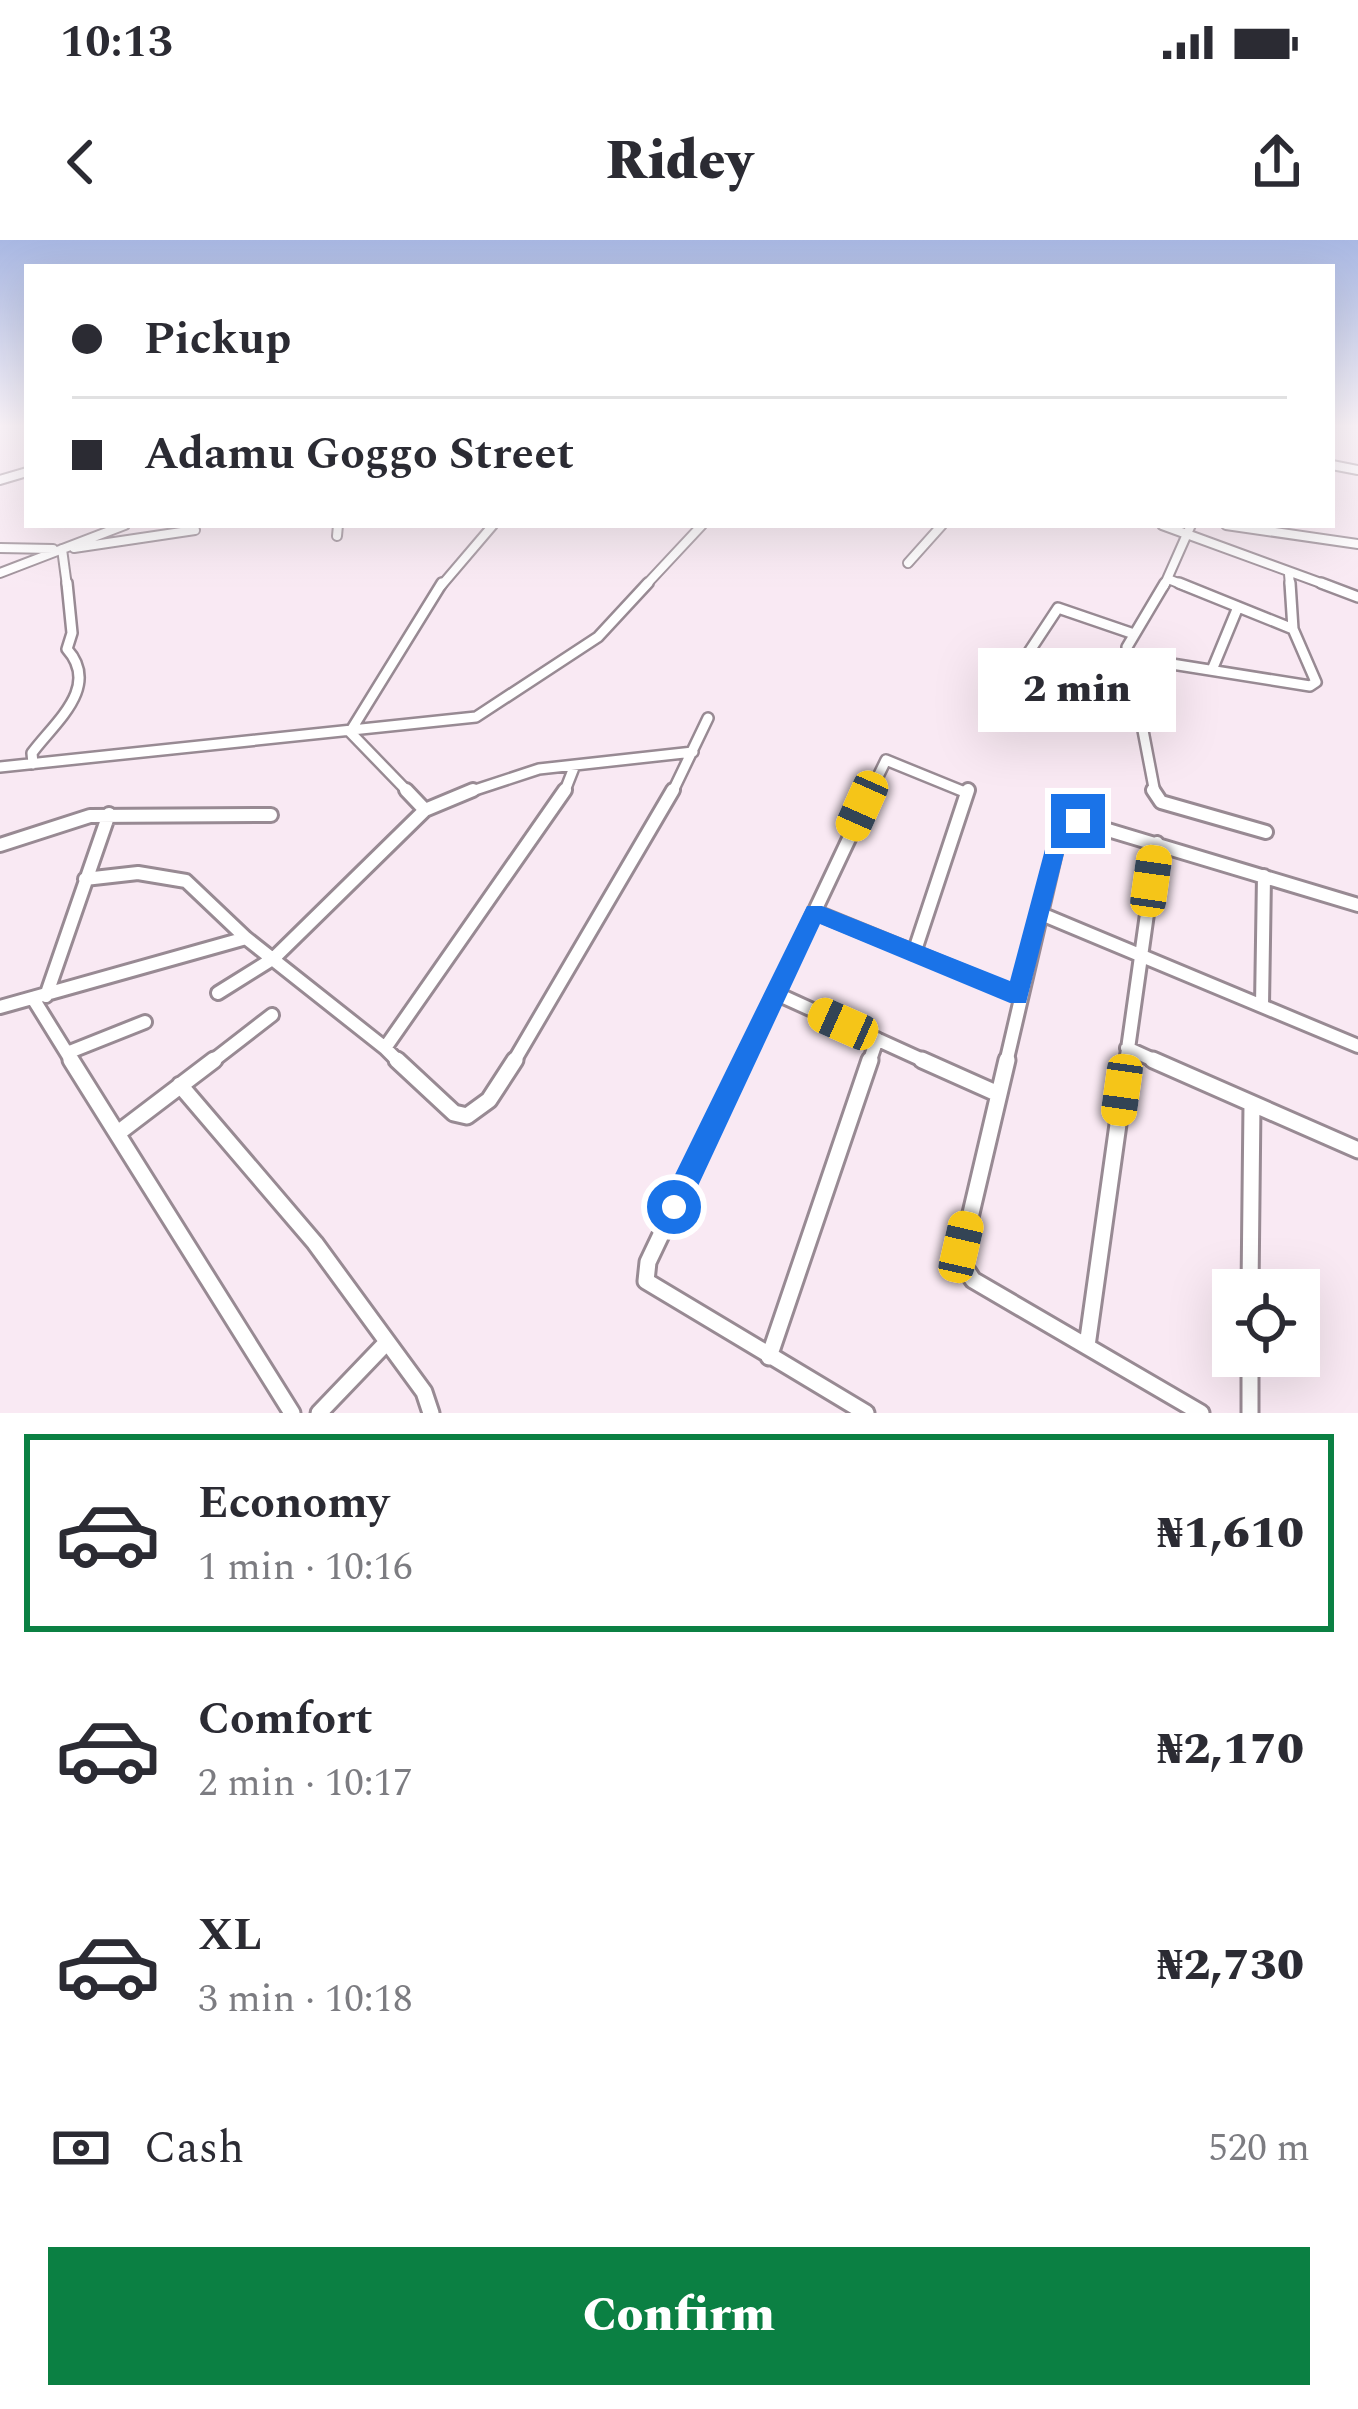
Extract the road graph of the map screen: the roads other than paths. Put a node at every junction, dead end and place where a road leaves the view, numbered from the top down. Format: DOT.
graph roads {
  1 [pos="117,528"];
  2 [pos="338,528"];
  3 [pos="490,528"];
  4 [pos="699,528"];
  5 [pos="939,528"];
  6 [pos="1291,529"];
  7 [pos="195,530"];
  8 [pos="1191,531"];
  9 [pos="337,536"];
  10 [pos="1358,544"];
  11 [pos="0,548"];
  12 [pos="63,549"];
  13 [pos="908,563"];
  14 [pos="0,573"];
  15 [pos="1289,574"];
  16 [pos="1168,579"];
  17 [pos="1358,597"];
  18 [pos="1238,608"];
  19 [pos="1293,629"];
  20 [pos="1131,633"];
  21 [pos="1027,655"];
  22 [pos="1128,656"];
  23 [pos="1212,670"];
  24 [pos="708,718"];
  25 [pos="350,732"];
  26 [pos="693,752"];
  27 [pos="34,764"];
  28 [pos="575,765"];
  29 [pos="0,766"];
  30 [pos="425,810"];
  31 [pos="109,814"];
  32 [pos="271,815"];
  33 [pos="1266,832"];
  34 [pos="4,844"];
  35 [pos="1157,844"];
  36 [pos="0,858"];
  37 [pos="1264,876"];
  38 [pos="85,879"];
  39 [pos="1358,905"];
  40 [pos="815,912"];
  41 [pos="1039,913"];
  42 [pos="246,938"];
  43 [pos="914,953"];
  44 [pos="1141,955"];
  45 [pos="274,958"];
  46 [pos="218,993"];
  47 [pos="775,993"];
  48 [pos="1018,995"];
  49 [pos="40,998"];
  50 [pos="1262,1006"];
  51 [pos="0,1007"];
  52 [pos="272,1016"];
  53 [pos="145,1022"];
  54 [pos="877,1039"];
  55 [pos="1358,1046"];
  56 [pos="385,1048"];
  57 [pos="1127,1048"];
  58 [pos="67,1053"];
  59 [pos="180,1085"];
  60 [pos="996,1093"];
  61 [pos="1252,1104"];
  62 [pos="118,1133"];
  63 [pos="1358,1150"];
  64 [pos="1250,1269"];
  65 [pos="387,1342"];
  66 [pos="1087,1346"];
  67 [pos="769,1357"];
  68 [pos="1250,1377"];
  69 [pos="292,1413"];
  70 [pos="319,1413"];
  71 [pos="431,1413"];
  72 [pos="866,1413"];
  73 [pos="1201,1413"];
  74 [pos="1250,1413"];
  1 -- 12 [label="street"];
  2 -- 9 [label="street"];
  3 -- 25 [label="street"];
  4 -- 25 [label="street"];
  5 -- 13 [label="street"];
  6 -- 10 [label="street"];
  7 -- 12 [label="street"];
  8 -- 15 [label="street"];
  8 -- 16 [label="street"];
  11 -- 12 [label="street"];
  12 -- 14 [label="street"];
  12 -- 27 [label="street"];
  15 -- 17 [label="street"];
  15 -- 19 [label="street"];
  16 -- 18 [label="street"];
  16 -- 20 [label="street"];
  18 -- 19 [label="street"];
  18 -- 23 [label="street"];
  19 -- 23 [label="street"];
  20 -- 21 [label="street"];
  20 -- 22 [label="street"];
  22 -- 23 [label="street"];
  22 -- 33 [label="street"];
  24 -- 26 [label="street"];
  25 -- 27 [label="street"];
  25 -- 30 [label="street"];
  26 -- 28 [label="street"];
  26 -- 56 [label="street"];
  27 -- 29 [label="street"];
  28 -- 30 [label="street"];
  28 -- 56 [label="street"];
  30 -- 45 [label="street"];
  31 -- 32 [label="street"];
  31 -- 34 [label="street"];
  31 -- 38 [label="street"];
  34 -- 36 [label="street"];
  35 -- 37 [label="street"];
  35 -- 41 [label="street"];
  35 -- 44 [label="street"];
  37 -- 39 [label="street"];
  37 -- 50 [label="street"];
  38 -- 42 [label="street"];
  38 -- 49 [label="street"];
  40 -- 43 [label="street"];
  40 -- 43 [label="street"];
  40 -- 47 [label="street"];
  41 -- 44 [label="street"];
  41 -- 48 [label="street"];
  42 -- 45 [label="street"];
  42 -- 49 [label="street"];
  43 -- 48 [label="street"];
  44 -- 50 [label="street"];
  44 -- 57 [label="street"];
  45 -- 46 [label="street"];
  45 -- 56 [label="street"];
  47 -- 54 [label="street"];
  47 -- 67 [label="street"];
  48 -- 60 [label="street"];
  49 -- 51 [label="street"];
  49 -- 58 [label="street"];
  50 -- 55 [label="street"];
  52 -- 59 [label="street"];
  53 -- 58 [label="street"];
  54 -- 60 [label="street"];
  54 -- 67 [label="street"];
  57 -- 61 [label="street"];
  57 -- 66 [label="street"];
  58 -- 62 [label="street"];
  59 -- 62 [label="street"];
  59 -- 65 [label="street"];
  60 -- 66 [label="street"];
  61 -- 63 [label="street"];
  61 -- 64 [label="street"];
  62 -- 69 [label="street"];
  65 -- 70 [label="street"];
  65 -- 71 [label="street"];
  66 -- 73 [label="street"];
  67 -- 72 [label="street"];
  68 -- 74 [label="street"];
}
